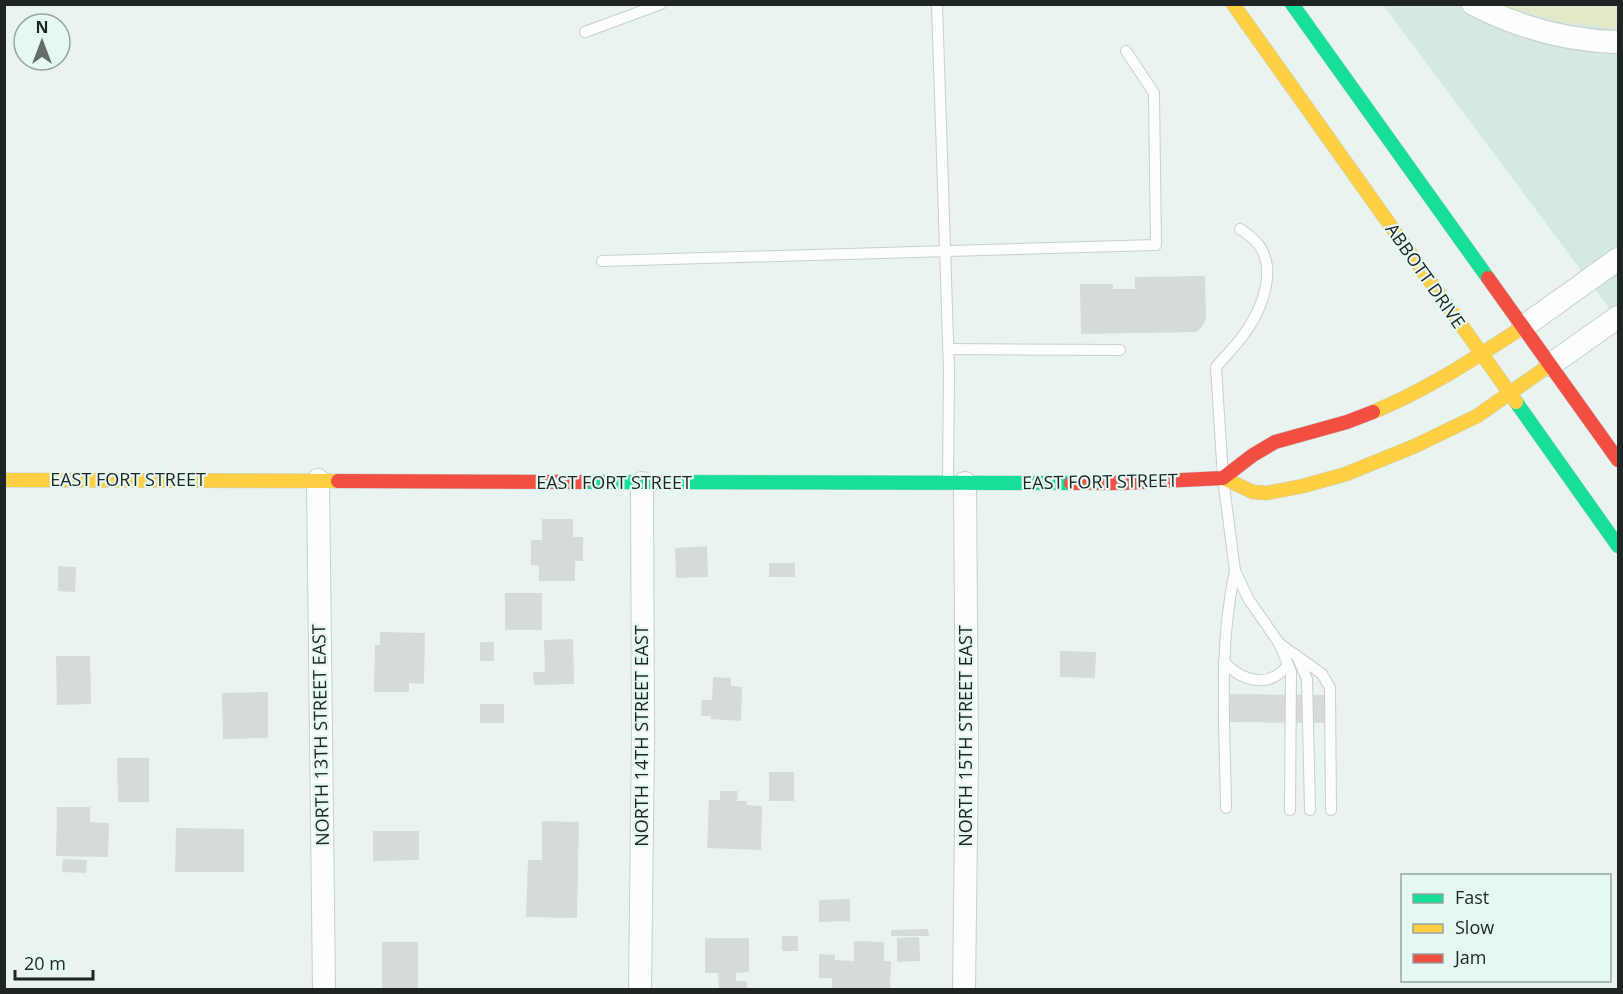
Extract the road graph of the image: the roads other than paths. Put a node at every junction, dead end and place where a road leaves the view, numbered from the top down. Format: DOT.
graph roads {
  1 [pos="661,4"];
  2 [pos="937,4"];
  3 [pos="1233,4"];
  4 [pos="1292,4"];
  5 [pos="1473,4"];
  6 [pos="585,32"];
  7 [pos="1618,42"];
  8 [pos="1126,51"];
  9 [pos="1240,228"];
  10 [pos="945,252"];
  11 [pos="1618,259"];
  12 [pos="602,261"];
  13 [pos="1618,317"];
  14 [pos="1523,327"];
  15 [pos="948,349"];
  16 [pos="1120,350"];
  17 [pos="1481,355"];
  18 [pos="1550,365"];
  19 [pos="1510,395"];
  20 [pos="1618,460"];
  21 [pos="1224,478"];
  22 [pos="4,480"];
  23 [pos="318,480"];
  24 [pos="642,483"];
  25 [pos="956,483"];
  26 [pos="1618,546"];
  27 [pos="1235,571"];
  28 [pos="1280,644"];
  29 [pos="1297,656"];
  30 [pos="1224,662"];
  31 [pos="1288,666"];
  32 [pos="1226,808"];
  33 [pos="1290,810"];
  34 [pos="1310,810"];
  35 [pos="1331,810"];
  36 [pos="324,990"];
  37 [pos="640,990"];
  38 [pos="964,990"];
  1 -- 6 [label="lane"];
  2 -- 10 [label="lane"];
  3 -- 17 [label="main road, ABBOTT DRIVE"];
  4 -- 14 [label="main road"];
  5 -- 7 [label="street"];
  8 -- 10 [label="lane"];
  9 -- 21 [label="lane"];
  10 -- 12 [label="lane"];
  10 -- 15 [label="lane"];
  11 -- 14 [label="street"];
  13 -- 18 [label="street"];
  14 -- 17 [label="main road"];
  14 -- 18 [label="main road"];
  15 -- 16 [label="lane"];
  15 -- 25 [label="lane"];
  17 -- 19 [label="main road, ABBOTT DRIVE"];
  17 -- 21 [label="main road"];
  18 -- 19 [label="main road, EAST FORT STREET"];
  18 -- 20 [label="main road"];
  19 -- 21 [label="main road, EAST FORT STREET"];
  19 -- 26 [label="main road, ABBOTT DRIVE"];
  21 -- 25 [label="main road, EAST FORT STREET"];
  21 -- 27 [label="lane"];
  22 -- 23 [label="main road, EAST FORT STREET"];
  23 -- 24 [label="main road, EAST FORT STREET"];
  23 -- 36 [label="street, NORTH 13TH STREET EAST"];
  24 -- 25 [label="main road, EAST FORT STREET"];
  24 -- 37 [label="street, NORTH 14TH STREET EAST"];
  25 -- 38 [label="street, NORTH 15TH STREET EAST"];
  27 -- 28 [label="lane"];
  27 -- 30 [label="lane"];
  28 -- 29 [label="lane"];
  28 -- 31 [label="lane"];
  29 -- 34 [label="lane"];
  29 -- 35 [label="lane"];
  30 -- 31 [label="lane"];
  30 -- 32 [label="lane"];
  31 -- 33 [label="lane"];
}
